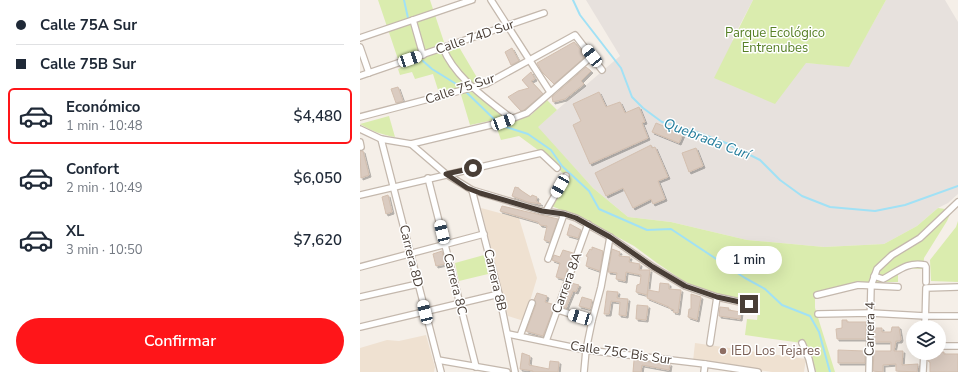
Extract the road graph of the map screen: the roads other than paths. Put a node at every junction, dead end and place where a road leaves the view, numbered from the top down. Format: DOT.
graph roads {
  1 [pos="472,0"];
  2 [pos="492,0"];
  3 [pos="544,13"];
  4 [pos="413,20"];
  5 [pos="508,26"];
  6 [pos="360,38"];
  7 [pos="360,47"];
  8 [pos="443,48"];
  9 [pos="423,55"];
  10 [pos="592,56"];
  11 [pos="530,60"];
  12 [pos="602,70"];
  13 [pos="369,73"];
  14 [pos="360,76"];
  15 [pos="471,88"];
  16 [pos="550,92"];
  17 [pos="360,117"];
  18 [pos="512,119"];
  19 [pos="360,129"];
  20 [pos="381,139"];
  21 [pos="411,144"];
  22 [pos="557,168"];
  23 [pos="446,174"];
  24 [pos="566,176"];
  25 [pos="428,178"];
  26 [pos="393,187"];
  27 [pos="472,190"];
  28 [pos="360,196"];
  29 [pos="956,204"];
  30 [pos="546,211"];
  31 [pos="564,214"];
  32 [pos="588,224"];
  33 [pos="484,234"];
  34 [pos="610,237"];
  35 [pos="445,245"];
  36 [pos="410,254"];
  37 [pos="548,259"];
  38 [pos="360,267"];
  39 [pos="874,276"];
  40 [pos="418,284"];
  41 [pos="926,285"];
  42 [pos="870,286"];
  43 [pos="898,287"];
  44 [pos="958,287"];
  45 [pos="499,294"];
  46 [pos="817,294"];
  47 [pos="360,297"];
  48 [pos="717,297"];
  49 [pos="460,303"];
  50 [pos="532,303"];
  51 [pos="754,305"];
  52 [pos="558,310"];
  53 [pos="425,312"];
  54 [pos="871,313"];
  55 [pos="818,314"];
  56 [pos="925,316"];
  57 [pos="958,316"];
  58 [pos="925,320"];
  59 [pos="592,321"];
  60 [pos="360,327"];
  61 [pos="508,334"];
  62 [pos="520,336"];
  63 [pos="546,341"];
  64 [pos="710,343"];
  65 [pos="802,343"];
  66 [pos="946,346"];
  67 [pos="958,346"];
  68 [pos="586,350"];
  69 [pos="438,360"];
  70 [pos="924,360"];
  71 [pos="705,364"];
  72 [pos="476,367"];
  73 [pos="441,372"];
  74 [pos="507,372"];
  75 [pos="516,372"];
  76 [pos="584,372"];
  77 [pos="704,372"];
  78 [pos="758,372"];
  79 [pos="812,372"];
  80 [pos="869,372"];
  81 [pos="923,372"];
  1 -- 4 [label="street"];
  2 -- 5 [label="street"];
  3 -- 5 [label="street, Calle 74D Sur"];
  4 -- 6 [label="street"];
  4 -- 9 [label="street"];
  5 -- 8 [label="street, Calle 74D Sur"];
  5 -- 11 [label="street"];
  7 -- 13 [label="street"];
  8 -- 9 [label="street, Calle 74D Sur"];
  8 -- 15 [label="street"];
  9 -- 13 [label="street, Calle 74D Sur"];
  10 -- 11 [label="street, Calle 75 Sur"];
  10 -- 12 [label="street"];
  10 -- 16 [label="street"];
  11 -- 15 [label="street, Calle 75 Sur"];
  11 -- 16 [label="street"];
  13 -- 14 [label="street, Calle 74D Sur"];
  15 -- 17 [label="street, Calle 75 Sur"];
  15 -- 18 [label="street"];
  16 -- 18 [label="street"];
  18 -- 21 [label="street"];
  19 -- 20 [label="street"];
  20 -- 21 [label="street"];
  20 -- 26 [label="street, Carrera 8D"];
  21 -- 23 [label="street"];
  22 -- 23 [label="street"];
  23 -- 25 [label="street"];
  23 -- 27 [label="street"];
  24 -- 30 [label="street"];
  25 -- 26 [label="street"];
  25 -- 35 [label="street, Carrera 8C"];
  26 -- 28 [label="street"];
  26 -- 36 [label="street, Carrera 8D"];
  27 -- 30 [label="street"];
  27 -- 33 [label="street, Carrera 8B"];
  29 -- 39 [label="street"];
  30 -- 31 [label="street"];
  31 -- 32 [label="street"];
  31 -- 37 [label="street"];
  32 -- 34 [label="street"];
  32 -- 52 [label="street, Carrera 8A"];
  33 -- 35 [label="street"];
  33 -- 45 [label="street, Carrera 8B"];
  34 -- 48 [label="street"];
  34 -- 59 [label="street"];
  35 -- 36 [label="street"];
  35 -- 49 [label="street, Carrera 8C"];
  36 -- 38 [label="street"];
  36 -- 40 [label="street, Carrera 8D"];
  39 -- 41 [label="street"];
  39 -- 42 [label="street"];
  40 -- 47 [label="street"];
  40 -- 53 [label="street, Carrera 8D"];
  41 -- 44 [label="street"];
  41 -- 56 [label="street"];
  42 -- 43 [label="street"];
  42 -- 46 [label="street"];
  42 -- 54 [label="street, Carrera 4"];
  45 -- 49 [label="street"];
  45 -- 61 [label="street, Carrera 8B"];
  48 -- 51 [label="street"];
  48 -- 64 [label="street"];
  49 -- 53 [label="street"];
  49 -- 72 [label="street, Carrera 8C"];
  50 -- 62 [label="street"];
  52 -- 59 [label="street"];
  52 -- 63 [label="street, Carrera 8A"];
  53 -- 60 [label="street"];
  53 -- 69 [label="street, Carrera 8D"];
  54 -- 55 [label="street"];
  54 -- 56 [label="street"];
  54 -- 80 [label="street, Carrera 4"];
  56 -- 57 [label="street"];
  56 -- 58 [label="street"];
  59 -- 68 [label="street"];
  61 -- 62 [label="street, Calle 75C Bis Sur"];
  61 -- 75 [label="street, Carrera 8B"];
  62 -- 63 [label="street, Calle 75C Bis Sur"];
  63 -- 68 [label="street, Calle 75C Bis Sur"];
  65 -- 79 [label="street"];
  66 -- 67 [label="street"];
  68 -- 71 [label="street, Calle 75C Bis Sur"];
  68 -- 76 [label="street"];
  69 -- 72 [label="street"];
  69 -- 73 [label="street, Carrera 8D"];
  70 -- 81 [label="street"];
  71 -- 77 [label="street"];
  71 -- 78 [label="street, Calle 75C Bis Sur"];
  72 -- 74 [label="street"];
}
